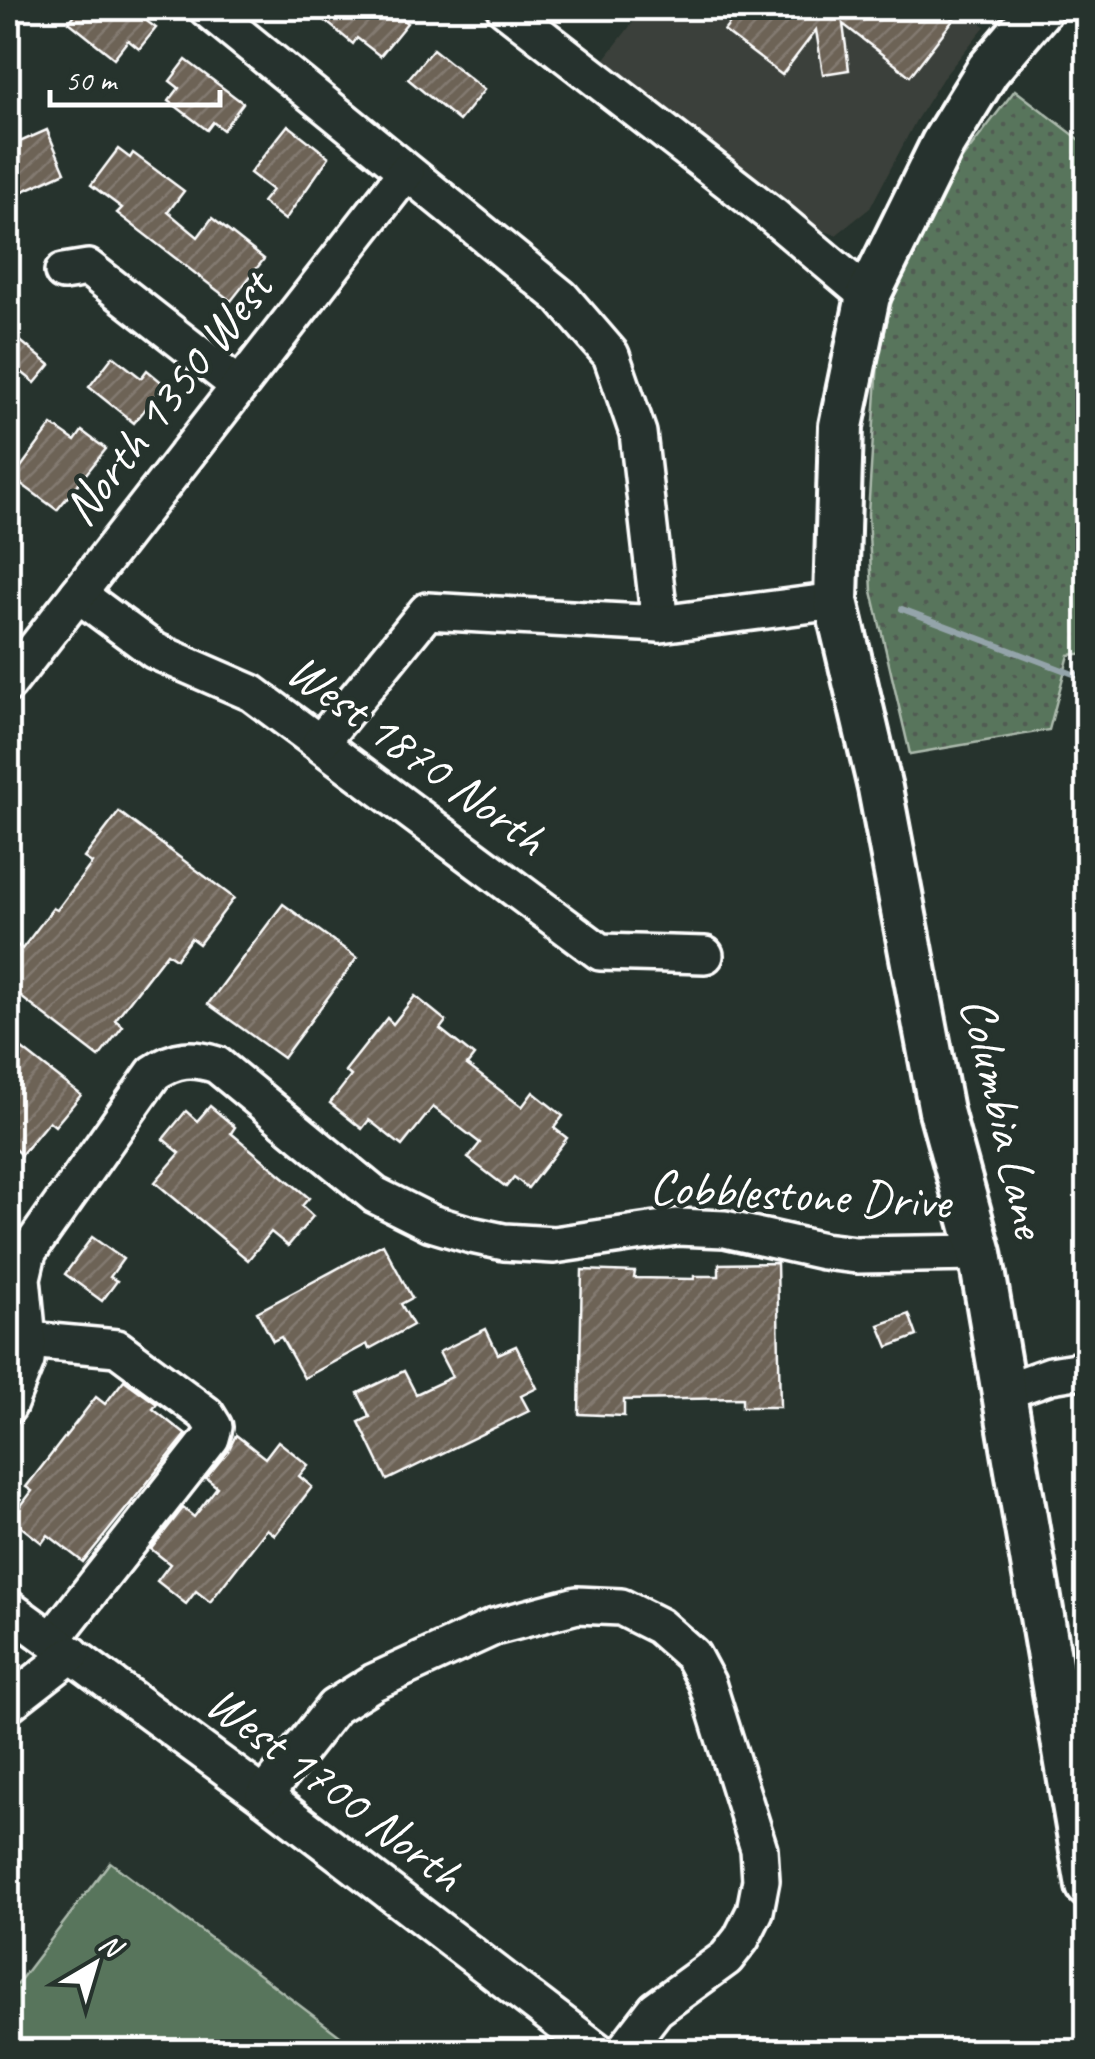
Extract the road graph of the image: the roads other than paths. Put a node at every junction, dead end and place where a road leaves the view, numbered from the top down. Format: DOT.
graph roads {
  1 [pos="206,8"];
  2 [pos="505,8"];
  3 [pos="1041,8"];
  4 [pos="406,172"];
  5 [pos="63,272"];
  6 [pos="868,296"];
  7 [pos="239,386"];
  8 [pos="78,594"];
  9 [pos="836,601"];
  10 [pos="660,624"];
  11 [pos="8,684"];
  12 [pos="320,743"];
  13 [pos="705,955"];
  14 [pos="980,1253"];
  15 [pos="28,1340"];
  16 [pos="1088,1369"];
  17 [pos="1002,1392"];
  18 [pos="8,1406"];
  19 [pos="8,1608"];
  20 [pos="62,1647"];
  21 [pos="8,1704"];
  22 [pos="264,1796"];
  23 [pos="1088,1886"];
  24 [pos="599,2052"];
  25 [pos="623,2052"];
  1 -- 4 [label="street"];
  2 -- 6 [label="street"];
  3 -- 6 [label="main road, Columbia Lane"];
  4 -- 7 [label="street, North 1350 West"];
  4 -- 10 [label="street"];
  5 -- 7 [label="street"];
  6 -- 9 [label="main road, Columbia Lane"];
  7 -- 8 [label="street, North 1350 West"];
  8 -- 11 [label="street, North 1350 West"];
  8 -- 12 [label="street, West 1870 North"];
  9 -- 10 [label="street"];
  9 -- 14 [label="main road, Columbia Lane"];
  10 -- 12 [label="street"];
  12 -- 13 [label="street, West 1870 North"];
  14 -- 15 [label="street, Cobblestone Drive"];
  14 -- 17 [label="main road, Columbia Lane"];
  15 -- 18 [label="street, Cobblestone Drive"];
  15 -- 20 [label="street"];
  16 -- 17 [label="street"];
  17 -- 23 [label="main road, Columbia Lane"];
  19 -- 20 [label="street, West 1700 North"];
  20 -- 21 [label="street"];
  20 -- 22 [label="street, West 1700 North"];
  22 -- 24 [label="street, West 1700 North"];
  22 -- 25 [label="street"];
}
